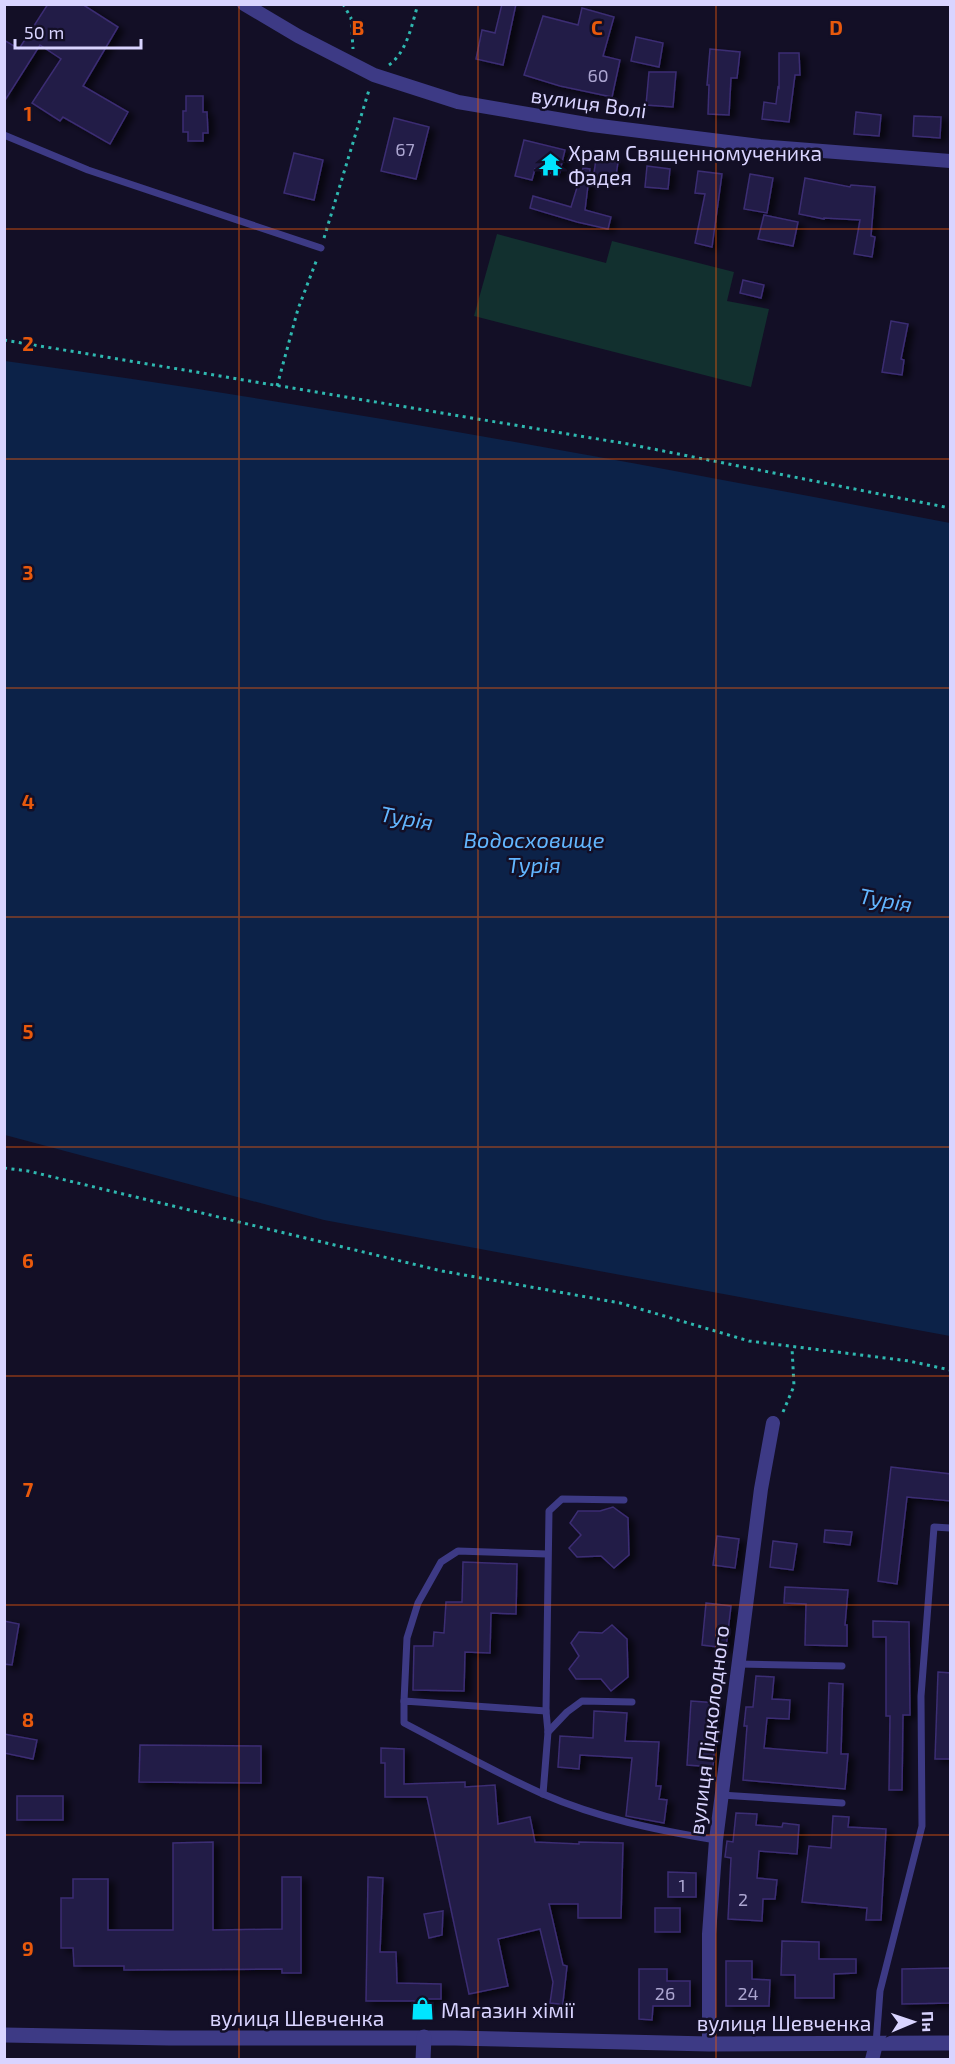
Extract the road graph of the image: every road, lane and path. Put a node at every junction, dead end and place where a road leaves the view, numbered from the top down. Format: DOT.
graph roads {
  1 [pos="244,4"];
  2 [pos="343,4"];
  3 [pos="418,4"];
  4 [pos="354,64"];
  5 [pos="374,75"];
  6 [pos="4,135"];
  7 [pos="951,160"];
  8 [pos="321,248"];
  9 [pos="4,340"];
  10 [pos="277,386"];
  11 [pos="951,508"];
  12 [pos="4,1168"];
  13 [pos="792,1347"];
  14 [pos="951,1370"];
  15 [pos="773,1423"];
  16 [pos="624,1500"];
  17 [pos="951,1528"];
  18 [pos="547,1554"];
  19 [pos="737,1664"];
  20 [pos="842,1666"];
  21 [pos="404,1701"];
  22 [pos="632,1702"];
  23 [pos="546,1711"];
  24 [pos="548,1732"];
  25 [pos="543,1794"];
  26 [pos="721,1795"];
  27 [pos="842,1803"];
  28 [pos="716,1840"];
  29 [pos="4,2035"];
  30 [pos="424,2037"];
  31 [pos="951,2043"];
  32 [pos="709,2044"];
  33 [pos="876,2044"];
  34 [pos="423,2060"];
  35 [pos="872,2060"];
  1 -- 4 [label="street, вулиця Волі"];
  2 -- 4 [label="path"];
  3 -- 5 [label="path"];
  4 -- 5 [label="street, вулиця Волі"];
  5 -- 7 [label="street, вулиця Волі"];
  5 -- 8 [label="path"];
  6 -- 8 [label="lane"];
  8 -- 10 [label="path"];
  9 -- 10 [label="path"];
  10 -- 11 [label="path"];
  12 -- 13 [label="path"];
  13 -- 14 [label="path"];
  13 -- 15 [label="path"];
  15 -- 19 [label="street, вулиця Підколодного"];
  16 -- 18 [label="lane"];
  17 -- 33 [label="lane"];
  18 -- 21 [label="lane"];
  18 -- 23 [label="lane"];
  19 -- 20 [label="lane"];
  19 -- 26 [label="street, вулиця Підколодного"];
  21 -- 23 [label="lane"];
  21 -- 25 [label="lane"];
  22 -- 24 [label="lane"];
  23 -- 24 [label="lane"];
  24 -- 25 [label="lane"];
  25 -- 28 [label="lane"];
  26 -- 27 [label="lane"];
  26 -- 28 [label="street, вулиця Підколодного"];
  28 -- 32 [label="street, вулиця Підколодного"];
  29 -- 30 [label="street, вулиця Шевченка"];
  30 -- 32 [label="street, вулиця Шевченка"];
  30 -- 34 [label="street"];
  31 -- 33 [label="street, вулиця Шевченка"];
  32 -- 33 [label="street, вулиця Шевченка"];
  33 -- 35 [label="street"];
}
